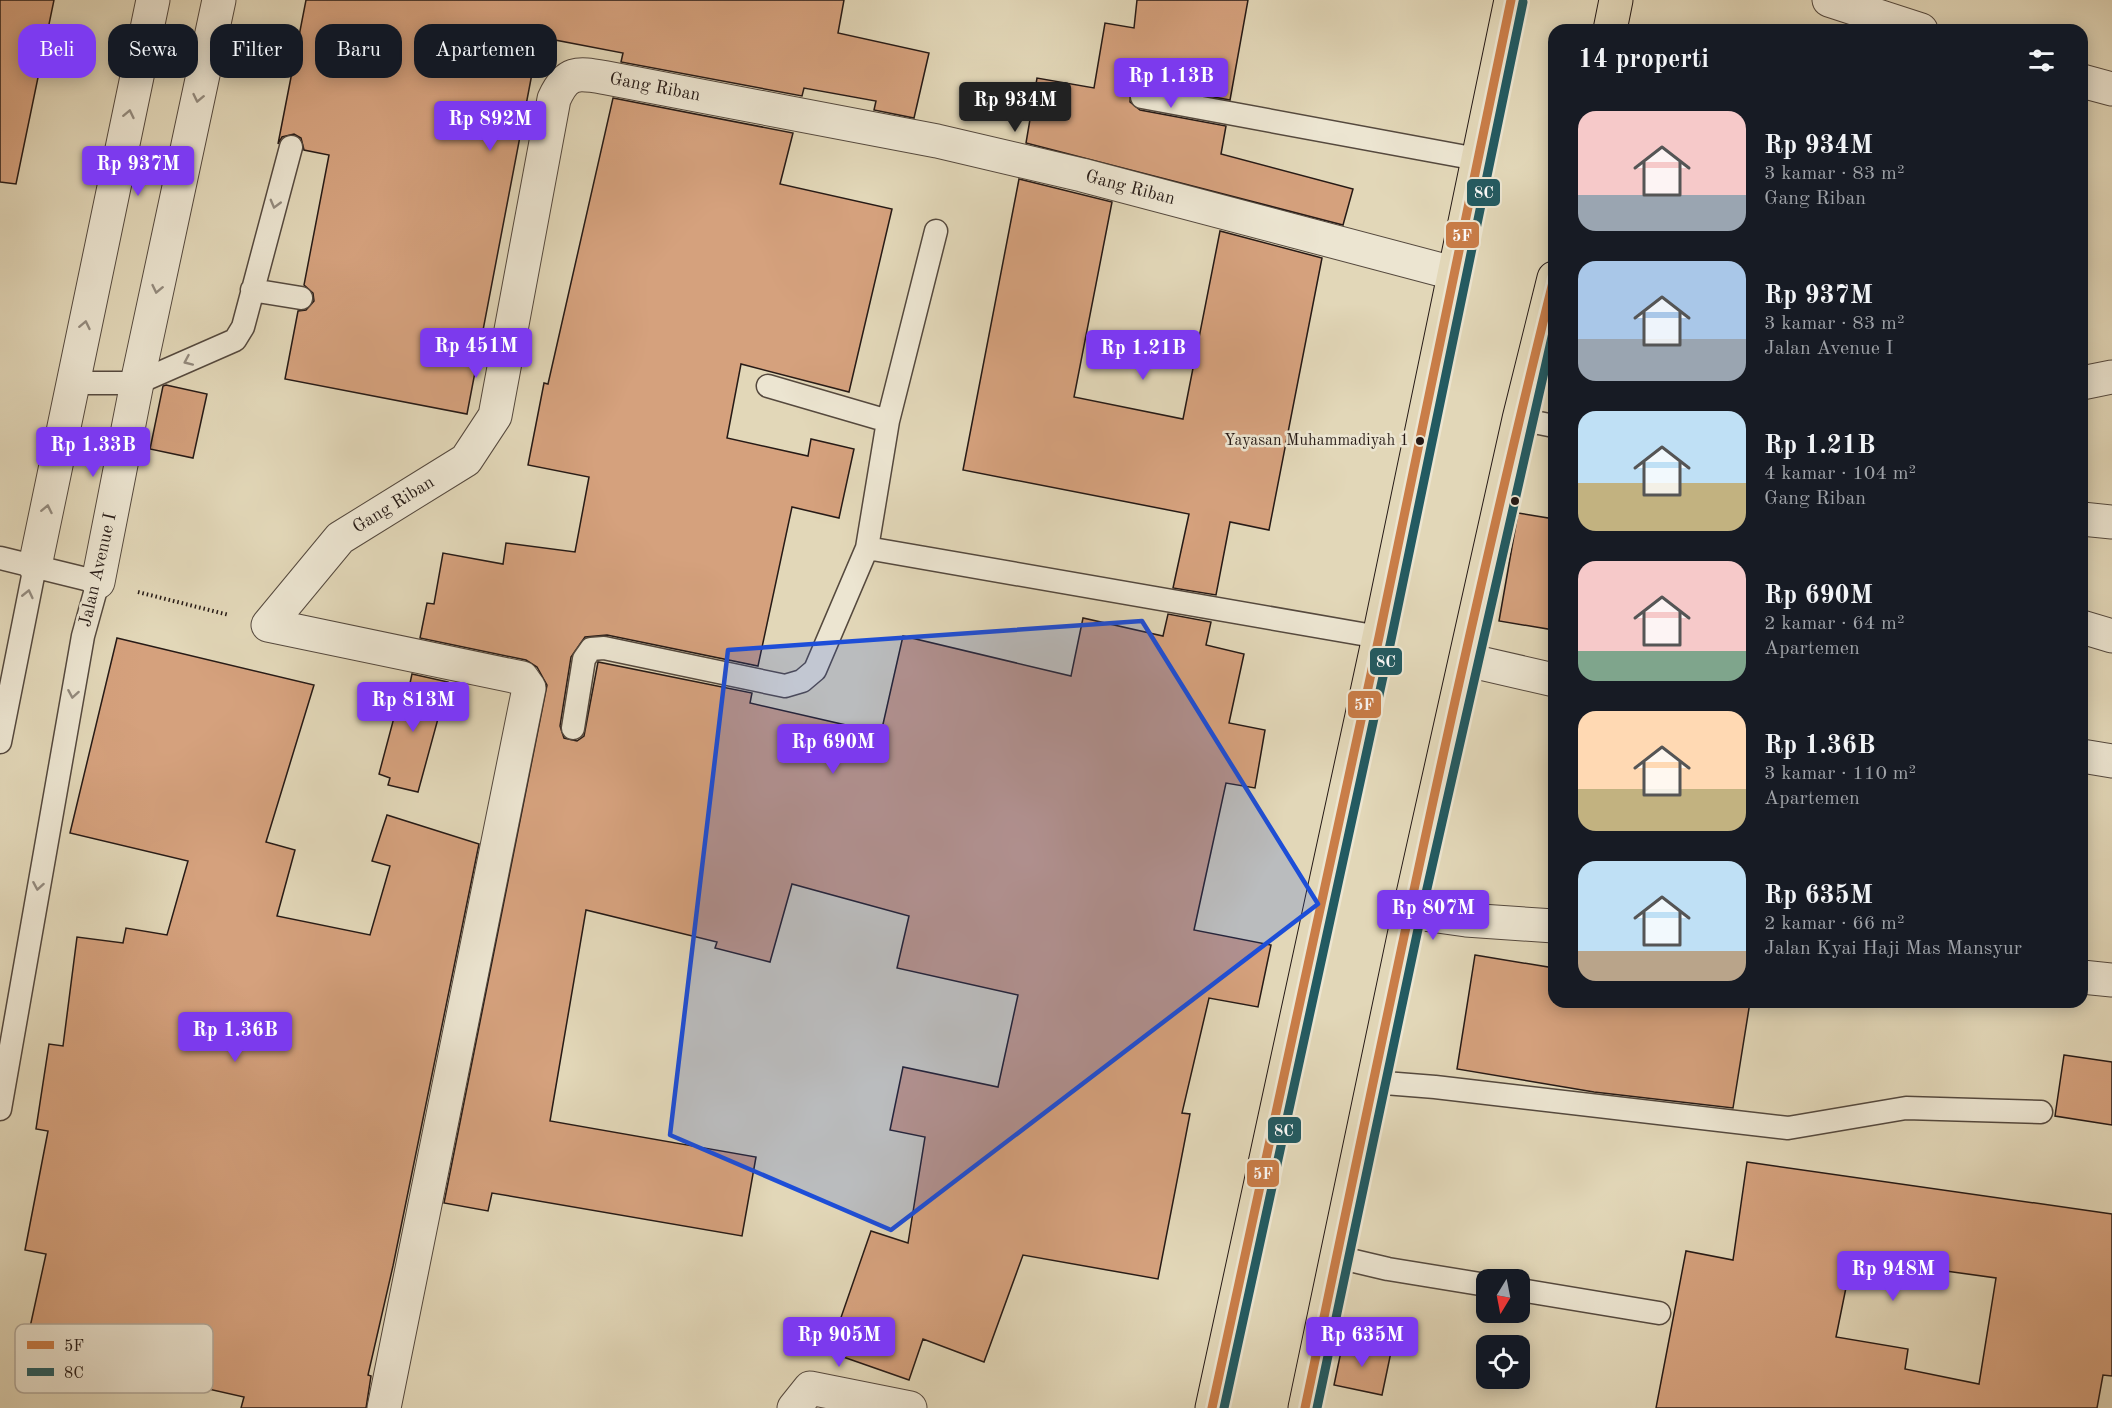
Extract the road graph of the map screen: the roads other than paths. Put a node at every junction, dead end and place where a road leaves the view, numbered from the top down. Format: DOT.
graph roads {
  1 [pos="153,0"];
  2 [pos="219,0"];
  3 [pos="1511,0"];
  4 [pos="1616,0"];
  5 [pos="1829,0"];
  6 [pos="1611,24"];
  7 [pos="1903,24"];
  8 [pos="2088,82"];
  9 [pos="2112,88"];
  10 [pos="1142,97"];
  11 [pos="291,147"];
  12 [pos="1477,159"];
  13 [pos="936,231"];
  14 [pos="1453,273"];
  15 [pos="252,290"];
  16 [pos="301,298"];
  17 [pos="1548,316"];
  18 [pos="2112,377"];
  19 [pos="2088,382"];
  20 [pos="73,383"];
  21 [pos="137,383"];
  22 [pos="768,386"];
  23 [pos="1519,419"];
  24 [pos="888,421"];
  25 [pos="1548,425"];
  26 [pos="2088,520"];
  27 [pos="2112,522"];
  28 [pos="867,548"];
  29 [pos="0,558"];
  30 [pos="35,567"];
  31 [pos="98,582"];
  32 [pos="2088,629"];
  33 [pos="2112,636"];
  34 [pos="1379,637"];
  35 [pos="1467,660"];
  36 [pos="1548,679"];
  37 [pos="573,728"];
  38 [pos="0,742"];
  39 [pos="2088,757"];
  40 [pos="2112,761"];
  41 [pos="1409,912"];
  42 [pos="1548,926"];
  43 [pos="2088,977"];
  44 [pos="2112,980"];
  45 [pos="5,1056"];
  46 [pos="1372,1082"];
  47 [pos="0,1108"];
  48 [pos="2041,1112"];
  49 [pos="1337,1257"];
  50 [pos="1476,1283"];
  51 [pos="1530,1292"];
  52 [pos="1659,1313"];
  53 [pos="384,1408"];
  54 [pos="794,1408"];
  55 [pos="910,1408"];
  56 [pos="1212,1408"];
  57 [pos="1305,1408"];
  20 -- 1 [label="street, one-way"];
  2 -- 21 [label="street, Jalan Avenue I, one-way"];
  3 -- 12 [label="main road"];
  4 -- 6 [label="main road"];
  5 -- 7 [label="street"];
  8 -- 9 [label="street"];
  10 -- 12 [label="lane"];
  11 -- 15 [label="lane, one-way"];
  12 -- 14 [label="main road"];
  13 -- 24 [label="lane"];
  14 -- 34 [label="main road"];
  14 -- 53 [label="street, Gang Riban"];
  15 -- 16 [label="lane"];
  15 -- 21 [label="lane, one-way"];
  17 -- 23 [label="main road"];
  18 -- 19 [label="street"];
  20 -- 21 [label="lane"];
  30 -- 20 [label="street, one-way"];
  21 -- 31 [label="street, Jalan Avenue I"];
  22 -- 24 [label="lane"];
  23 -- 25 [label="lane"];
  23 -- 35 [label="main road"];
  24 -- 28 [label="lane"];
  26 -- 27 [label="street"];
  28 -- 34 [label="lane"];
  28 -- 37 [label="lane"];
  29 -- 30 [label="lane"];
  30 -- 31 [label="lane"];
  38 -- 30 [label="lane, one-way"];
  31 -- 45 [label="lane, Jalan Avenue I, one-way"];
  32 -- 33 [label="street"];
  34 -- 56 [label="main road"];
  35 -- 36 [label="street"];
  35 -- 41 [label="main road"];
  39 -- 40 [label="street"];
  41 -- 42 [label="street"];
  41 -- 46 [label="main road"];
  43 -- 44 [label="street"];
  45 -- 47 [label="lane, Jalan Avenue I"];
  46 -- 48 [label="lane"];
  46 -- 49 [label="main road"];
  49 -- 50 [label="lane"];
  49 -- 57 [label="main road"];
  51 -- 52 [label="lane"];
  54 -- 55 [label="street"];
}
